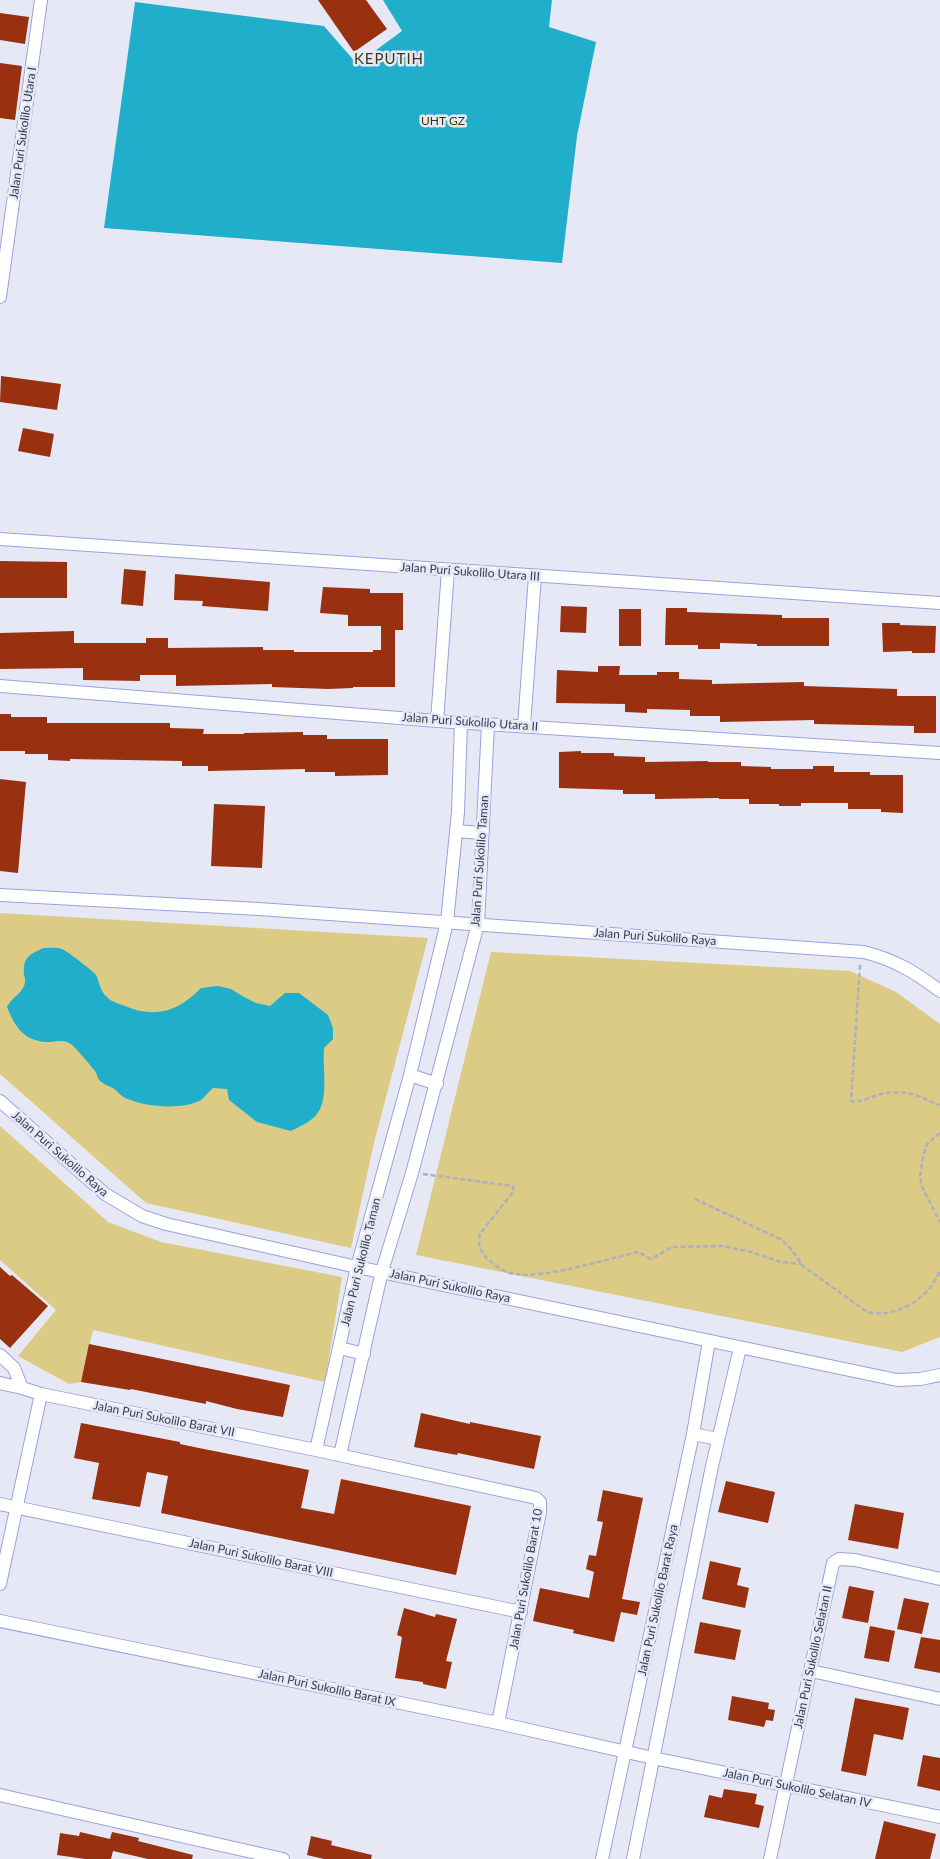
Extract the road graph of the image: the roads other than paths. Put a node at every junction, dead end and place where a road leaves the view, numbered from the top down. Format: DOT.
graph roads {
  1 [pos="41,0"];
  2 [pos="0,296"];
  3 [pos="0,539"];
  4 [pos="448,570"];
  5 [pos="535,576"];
  6 [pos="940,603"];
  7 [pos="0,686"];
  8 [pos="437,720"];
  9 [pos="461,722"];
  10 [pos="488,724"];
  11 [pos="524,726"];
  12 [pos="940,753"];
  13 [pos="456,831"];
  14 [pos="482,833"];
  15 [pos="0,895"];
  16 [pos="447,922"];
  17 [pos="478,924"];
  18 [pos="940,992"];
  19 [pos="410,1075"];
  20 [pos="437,1084"];
  21 [pos="0,1101"];
  22 [pos="357,1267"];
  23 [pos="382,1271"];
  24 [pos="709,1341"];
  25 [pos="340,1348"];
  26 [pos="740,1348"];
  27 [pos="364,1354"];
  28 [pos="0,1355"];
  29 [pos="940,1375"];
  30 [pos="0,1383"];
  31 [pos="22,1388"];
  32 [pos="41,1394"];
  33 [pos="693,1434"];
  34 [pos="718,1439"];
  35 [pos="328,1453"];
  36 [pos="0,1504"];
  37 [pos="16,1508"];
  38 [pos="940,1579"];
  39 [pos="0,1584"];
  40 [pos="522,1612"];
  41 [pos="0,1621"];
  42 [pos="811,1671"];
  43 [pos="940,1699"];
  44 [pos="498,1723"];
  45 [pos="626,1751"];
  46 [pos="653,1758"];
  47 [pos="785,1786"];
  48 [pos="0,1795"];
  49 [pos="940,1817"];
  50 [pos="277,1858"];
  51 [pos="602,1859"];
  52 [pos="633,1859"];
  53 [pos="770,1859"];
  1 -- 2 [label="street, Jalan Puri Sukolilo Utara I"];
  3 -- 4 [label="street, Jalan Puri Sukolilo Utara III"];
  4 -- 5 [label="street, Jalan Puri Sukolilo Utara III"];
  4 -- 8 [label="street"];
  5 -- 6 [label="street, Jalan Puri Sukolilo Utara III"];
  5 -- 11 [label="street"];
  7 -- 8 [label="street, Jalan Puri Sukolilo Utara II"];
  8 -- 9 [label="street, Jalan Puri Sukolilo Utara II"];
  9 -- 10 [label="street, Jalan Puri Sukolilo Utara II"];
  9 -- 13 [label="street, Jalan Puri Sukolilo Taman"];
  10 -- 11 [label="street, Jalan Puri Sukolilo Utara II"];
  10 -- 14 [label="street, Jalan Puri Sukolilo Taman"];
  11 -- 12 [label="street, Jalan Puri Sukolilo Utara II"];
  13 -- 14 [label="street"];
  13 -- 16 [label="street, Jalan Puri Sukolilo Taman"];
  14 -- 17 [label="street, Jalan Puri Sukolilo Taman"];
  15 -- 16 [label="street, Jalan Puri Sukolilo Raya"];
  16 -- 17 [label="street, Jalan Puri Sukolilo Raya"];
  16 -- 19 [label="street, Jalan Puri Sukolilo Taman"];
  17 -- 18 [label="street, Jalan Puri Sukolilo Raya"];
  17 -- 20 [label="street, Jalan Puri Sukolilo Taman"];
  19 -- 20 [label="street"];
  19 -- 22 [label="street, Jalan Puri Sukolilo Taman"];
  20 -- 23 [label="street, Jalan Puri Sukolilo Taman"];
  21 -- 22 [label="street, Jalan Puri Sukolilo Raya"];
  22 -- 23 [label="street, Jalan Puri Sukolilo Raya"];
  22 -- 25 [label="street, Jalan Puri Sukolilo Taman"];
  23 -- 24 [label="street, Jalan Puri Sukolilo Raya"];
  23 -- 27 [label="street, Jalan Puri Sukolilo Taman"];
  24 -- 26 [label="street, Jalan Puri Sukolilo Raya"];
  24 -- 33 [label="street, Jalan Puri Sukolilo Barat Raya"];
  25 -- 27 [label="street"];
  25 -- 35 [label="street, Jalan Puri Sukolilo Taman"];
  26 -- 29 [label="street, Jalan Puri Sukolilo Raya"];
  26 -- 34 [label="street"];
  27 -- 35 [label="street, Jalan Puri Sukolilo Taman"];
  28 -- 31 [label="street"];
  30 -- 31 [label="street, Jalan Puri Sukolilo Barat VII"];
  31 -- 32 [label="street, Jalan Puri Sukolilo Barat VII"];
  32 -- 35 [label="street, Jalan Puri Sukolilo Barat VII"];
  32 -- 37 [label="street"];
  33 -- 34 [label="street"];
  33 -- 45 [label="street, Jalan Puri Sukolilo Barat Raya"];
  34 -- 46 [label="street"];
  35 -- 40 [label="street, Jalan Puri Sukolilo Barat 10"];
  36 -- 37 [label="street, Jalan Puri Sukolilo Barat VIII"];
  37 -- 39 [label="street"];
  37 -- 40 [label="street, Jalan Puri Sukolilo Barat VIII"];
  38 -- 42 [label="street, Jalan Puri Sukolilo Selatan II"];
  40 -- 44 [label="street, Jalan Puri Sukolilo Barat 10"];
  41 -- 44 [label="street, Jalan Puri Sukolilo Barat IX"];
  42 -- 43 [label="street"];
  42 -- 47 [label="street, Jalan Puri Sukolilo Selatan II"];
  44 -- 45 [label="street, Jalan Puri Sukolilo Barat IX"];
  45 -- 46 [label="street, Jalan Puri Sukolilo Barat IX"];
  45 -- 51 [label="street, Jalan Puri Sukolilo Barat Raya"];
  46 -- 47 [label="street, Jalan Puri Sukolilo Selatan IV"];
  46 -- 52 [label="street"];
  47 -- 49 [label="street, Jalan Puri Sukolilo Selatan IV"];
  47 -- 53 [label="street, Jalan Puri Sukolilo Selatan II"];
  48 -- 50 [label="street"];
}
